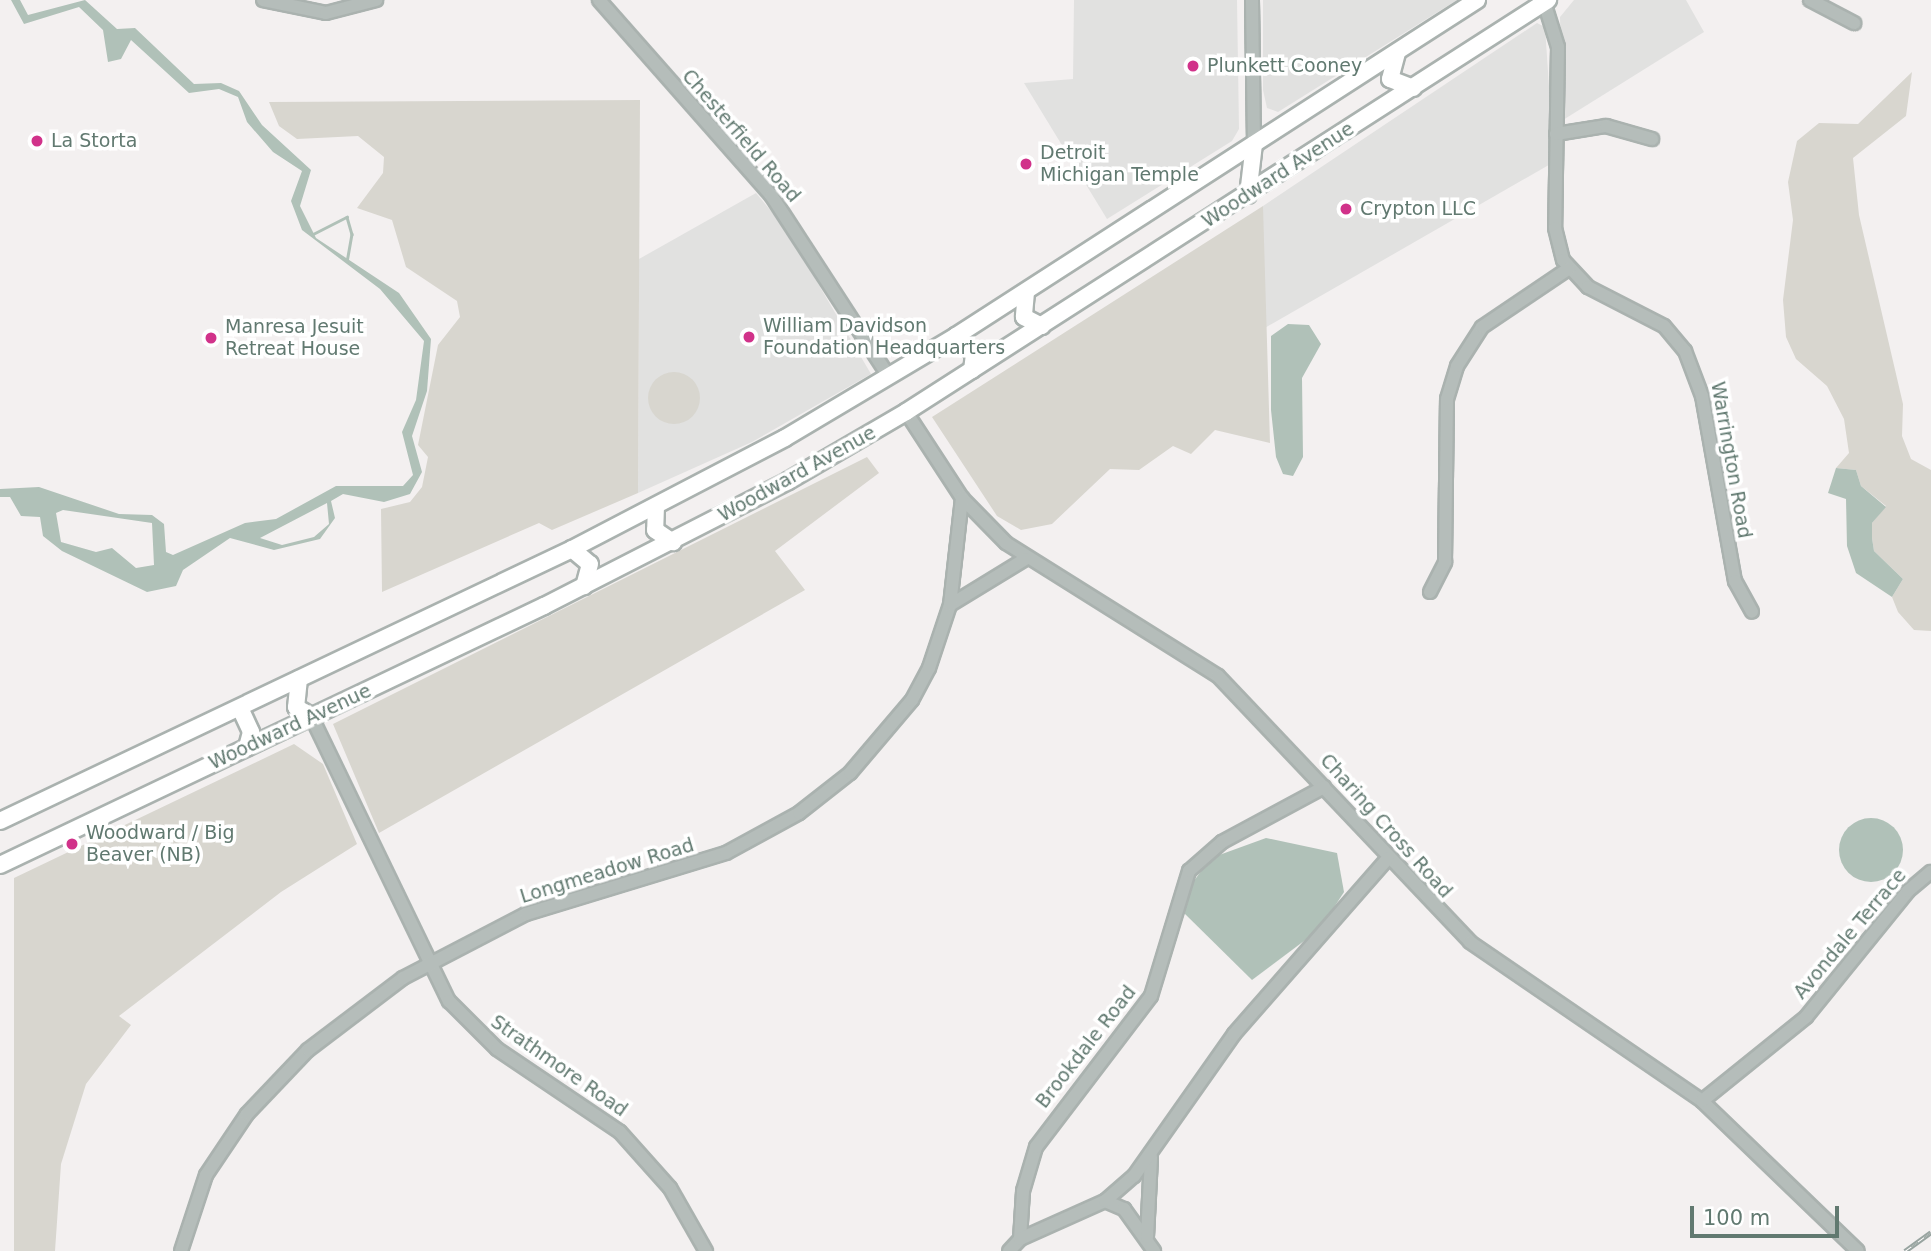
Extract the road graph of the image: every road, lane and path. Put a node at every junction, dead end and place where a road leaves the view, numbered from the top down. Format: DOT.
graph roads {
  1 [pos="263,0"];
  2 [pos="376,0"];
  3 [pos="599,0"];
  4 [pos="1252,0"];
  5 [pos="1476,0"];
  6 [pos="1810,0"];
  7 [pos="1546,1"];
  8 [pos="1854,23"];
  9 [pos="1401,49"];
  10 [pos="1413,88"];
  11 [pos="1556,134"];
  12 [pos="1652,139"];
  13 [pos="1254,144"];
  14 [pos="1248,195"];
  15 [pos="1567,269"];
  16 [pos="1026,292"];
  17 [pos="1042,326"];
  18 [pos="956,336"];
  19 [pos="972,370"];
  20 [pos="889,377"];
  21 [pos="906,412"];
  22 [pos="962,498"];
  23 [pos="656,506"];
  24 [pos="673,542"];
  25 [pos="572,549"];
  26 [pos="1026,559"];
  27 [pos="584,586"];
  28 [pos="1430,592"];
  29 [pos="950,606"];
  30 [pos="1752,612"];
  31 [pos="299,679"];
  32 [pos="240,708"];
  33 [pos="311,716"];
  34 [pos="247,747"];
  35 [pos="1324,787"];
  36 [pos="0,821"];
  37 [pos="1388,858"];
  38 [pos="0,865"];
  39 [pos="1931,873"];
  40 [pos="425,963"];
  41 [pos="1702,1101"];
  42 [pos="1153,1152"];
  43 [pos="1105,1201"];
  44 [pos="1147,1237"];
  45 [pos="1020,1239"];
  46 [pos="181,1251"];
  47 [pos="706,1251"];
  48 [pos="1009,1251"];
  49 [pos="1154,1251"];
  50 [pos="1858,1251"];
  1 -- 2 [label="street"];
  3 -- 20 [label="street, Chesterfield Road"];
  4 -- 13 [label="street"];
  5 -- 9 [label="main road, Woodward Avenue"];
  6 -- 8 [label="street"];
  7 -- 10 [label="main road, Woodward Avenue"];
  7 -- 11 [label="street"];
  9 -- 10 [label="main road"];
  9 -- 13 [label="main road, Woodward Avenue"];
  10 -- 14 [label="main road, Woodward Avenue"];
  11 -- 12 [label="street"];
  11 -- 15 [label="street"];
  13 -- 14 [label="main road"];
  13 -- 16 [label="main road, Woodward Avenue"];
  14 -- 17 [label="main road, Woodward Avenue"];
  15 -- 28 [label="street"];
  15 -- 30 [label="street, Warrington Road"];
  16 -- 17 [label="main road"];
  16 -- 18 [label="main road, Woodward Avenue"];
  17 -- 19 [label="main road, Woodward Avenue"];
  18 -- 19 [label="main road"];
  18 -- 20 [label="main road, Woodward Avenue"];
  19 -- 21 [label="main road, Woodward Avenue"];
  20 -- 23 [label="main road, Woodward Avenue"];
  21 -- 22 [label="street, Charing Cross Road"];
  21 -- 24 [label="main road, Woodward Avenue"];
  22 -- 26 [label="street, Charing Cross Road"];
  22 -- 29 [label="street, Longmeadow Road"];
  23 -- 24 [label="main road"];
  23 -- 25 [label="main road, Woodward Avenue"];
  24 -- 27 [label="main road, Woodward Avenue"];
  25 -- 27 [label="main road"];
  25 -- 31 [label="main road, Woodward Avenue"];
  26 -- 29 [label="street"];
  26 -- 35 [label="street, Charing Cross Road"];
  27 -- 33 [label="main road, Woodward Avenue"];
  29 -- 40 [label="street, Longmeadow Road"];
  31 -- 32 [label="main road, Woodward Avenue"];
  31 -- 33 [label="main road"];
  32 -- 34 [label="main road"];
  32 -- 36 [label="main road, Woodward Avenue"];
  33 -- 34 [label="main road, Woodward Avenue"];
  33 -- 40 [label="street, Strathmore Road"];
  34 -- 38 [label="main road, Woodward Avenue"];
  35 -- 37 [label="street, Charing Cross Road"];
  35 -- 45 [label="street, Brookdale Road"];
  37 -- 41 [label="street, Charing Cross Road"];
  37 -- 42 [label="street"];
  39 -- 41 [label="street, Avondale Terrace"];
  40 -- 46 [label="street, Longmeadow Road"];
  40 -- 47 [label="street, Strathmore Road"];
  41 -- 50 [label="street, Charing Cross Road"];
  42 -- 43 [label="street"];
  42 -- 44 [label="street"];
  43 -- 44 [label="street"];
  43 -- 45 [label="street"];
  44 -- 49 [label="street"];
  45 -- 48 [label="street"];
}
